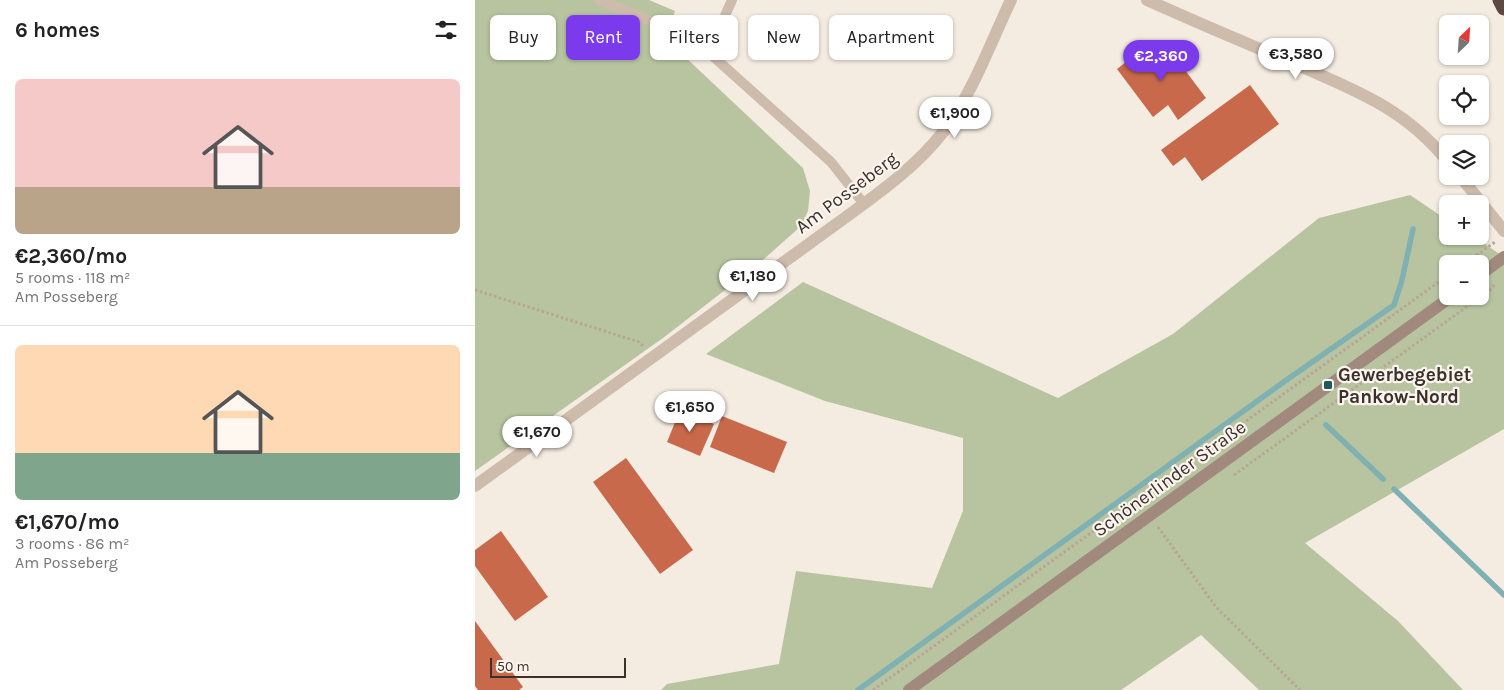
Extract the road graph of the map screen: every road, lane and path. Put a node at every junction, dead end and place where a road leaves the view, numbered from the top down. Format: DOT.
graph roads {
  1 [pos="599,0"];
  2 [pos="731,0"];
  3 [pos="1011,0"];
  4 [pos="1147,0"];
  5 [pos="1499,0"];
  6 [pos="1504,8"];
  7 [pos="725,15"];
  8 [pos="650,21"];
  9 [pos="717,60"];
  10 [pos="1439,150"];
  11 [pos="1466,185"];
  12 [pos="864,204"];
  13 [pos="1500,236"];
  14 [pos="1476,255"];
  15 [pos="1504,257"];
  16 [pos="1489,268"];
  17 [pos="1499,279"];
  18 [pos="1439,282"];
  19 [pos="475,290"];
  20 [pos="1489,291"];
  21 [pos="1440,305"];
  22 [pos="1468,305"];
  23 [pos="655,356"];
  24 [pos="1233,476"];
  25 [pos="475,486"];
  26 [pos="1160,528"];
  27 [pos="873,690"];
  28 [pos="909,690"];
  29 [pos="1300,690"];
  1 -- 8 [label="lane"];
  2 -- 7 [label="lane"];
  3 -- 12 [label="street, Am Posseberg"];
  4 -- 10 [label="street"];
  5 -- 6 [label="highway"];
  9 -- 12 [label="lane"];
  11 -- 13 [label="street"];
  12 -- 23 [label="street, Am Posseberg"];
  13 -- 14 [label="path"];
  15 -- 16 [label="main road"];
  17 -- 20 [label="path"];
  18 -- 27 [label="path"];
  19 -- 23 [label="path"];
  21 -- 28 [label="main road, Schönerlinder Straße"];
  22 -- 24 [label="path"];
  23 -- 25 [label="street, Am Posseberg"];
  26 -- 29 [label="path"];
}
